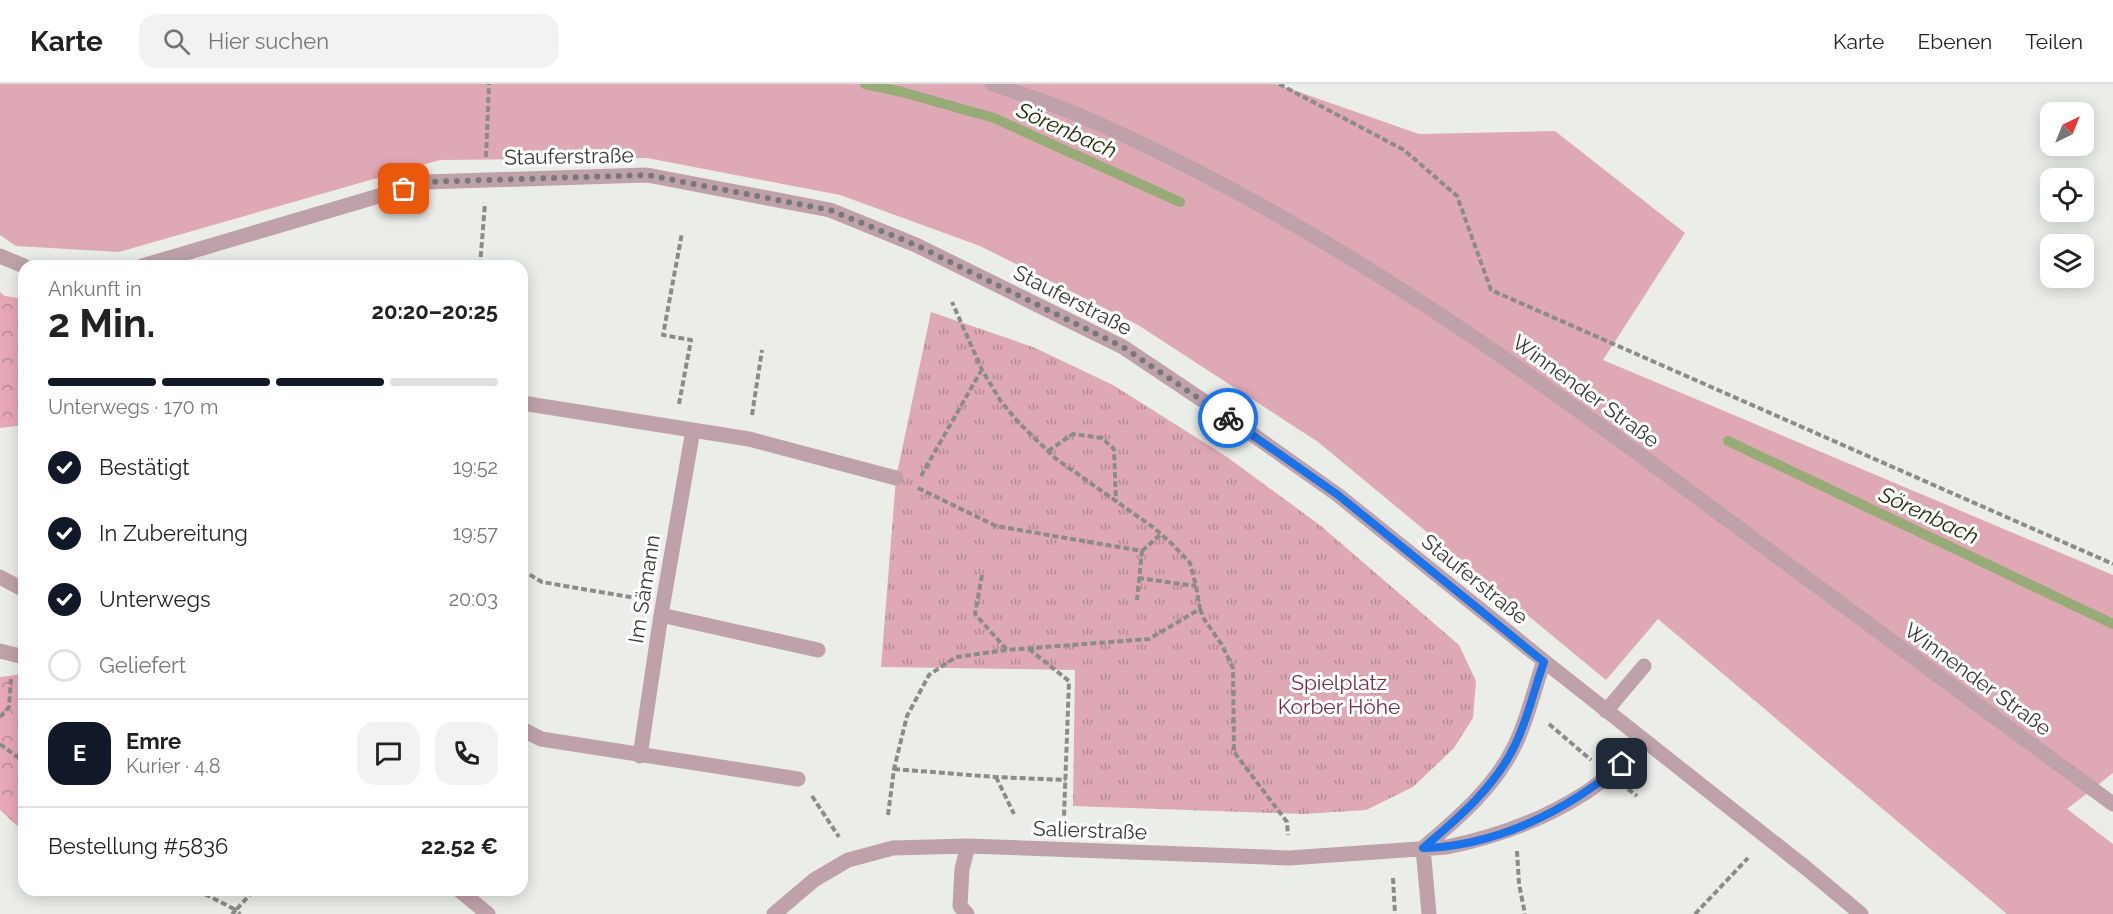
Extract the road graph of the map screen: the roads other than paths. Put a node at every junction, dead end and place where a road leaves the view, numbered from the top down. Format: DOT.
graph roads {
  1 [pos="992,84"];
  2 [pos="0,256"];
  3 [pos="162,260"];
  4 [pos="18,264"];
  5 [pos="528,404"];
  6 [pos="693,430"];
  7 [pos="896,478"];
  8 [pos="0,577"];
  9 [pos="18,587"];
  10 [pos="662,609"];
  11 [pos="818,650"];
  12 [pos="0,651"];
  13 [pos="18,656"];
  14 [pos="1544,662"];
  15 [pos="1644,666"];
  16 [pos="1606,711"];
  17 [pos="528,732"];
  18 [pos="1646,743"];
  19 [pos="640,756"];
  20 [pos="798,780"];
  21 [pos="2113,804"];
  22 [pos="968,846"];
  23 [pos="1423,848"];
  24 [pos="466,896"];
  25 [pos="488,914"];
  26 [pos="774,914"];
  27 [pos="967,914"];
  28 [pos="1429,914"];
  29 [pos="1861,914"];
  1 -- 21 [label="street, Winnender Straße"];
  2 -- 4 [label="street"];
  3 -- 14 [label="street, Stauferstraße"];
  5 -- 6 [label="street"];
  6 -- 7 [label="street"];
  6 -- 10 [label="street, Im Sämann"];
  8 -- 9 [label="street"];
  10 -- 11 [label="street"];
  10 -- 19 [label="street, Im Sämann"];
  12 -- 13 [label="street"];
  14 -- 16 [label="street, Stauferstraße"];
  14 -- 23 [label="street"];
  15 -- 16 [label="street"];
  16 -- 18 [label="street, Stauferstraße"];
  17 -- 19 [label="street"];
  18 -- 23 [label="street, Salierstraße"];
  18 -- 29 [label="street, Stauferstraße"];
  19 -- 20 [label="street"];
  22 -- 23 [label="street, Salierstraße"];
  22 -- 26 [label="street, Salierstraße"];
  22 -- 27 [label="street"];
  23 -- 28 [label="street"];
  24 -- 25 [label="street"];
}
